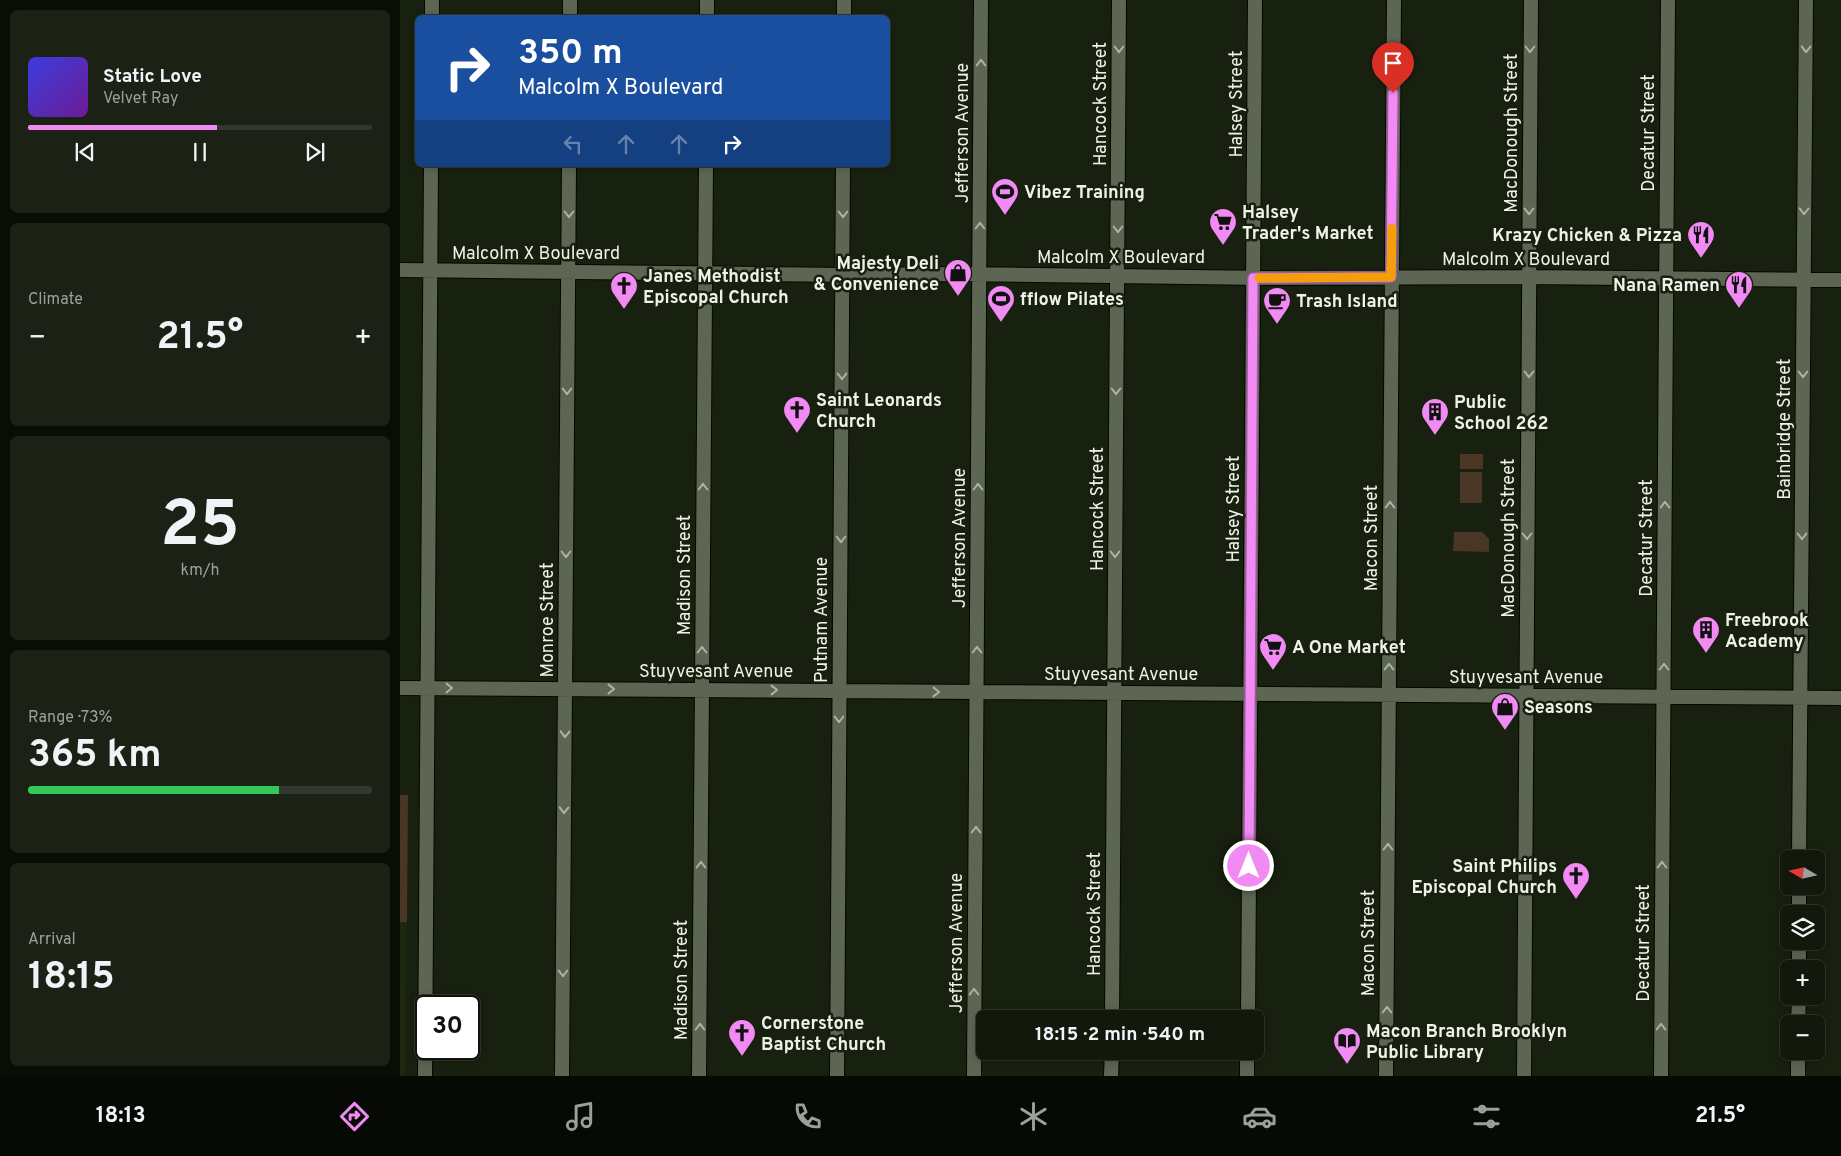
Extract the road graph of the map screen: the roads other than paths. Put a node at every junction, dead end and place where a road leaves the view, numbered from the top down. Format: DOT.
graph roads {
  1 [pos="432,0"];
  2 [pos="570,0"];
  3 [pos="707,0"];
  4 [pos="844,0"];
  5 [pos="982,0"];
  6 [pos="1119,0"];
  7 [pos="1255,0"];
  8 [pos="1394,0"];
  9 [pos="1531,0"];
  10 [pos="1668,0"];
  11 [pos="1806,0"];
  12 [pos="432,15"];
  13 [pos="570,15"];
  14 [pos="707,15"];
  15 [pos="844,15"];
  16 [pos="431,167"];
  17 [pos="569,167"];
  18 [pos="706,167"];
  19 [pos="843,167"];
  20 [pos="400,270"];
  21 [pos="430,271"];
  22 [pos="568,272"];
  23 [pos="705,272"];
  24 [pos="980,274"];
  25 [pos="843,275"];
  26 [pos="1117,276"];
  27 [pos="1391,277"];
  28 [pos="1253,278"];
  29 [pos="1529,278"];
  30 [pos="1666,279"];
  31 [pos="1841,280"];
  32 [pos="1804,281"];
  33 [pos="400,688"];
  34 [pos="427,688"];
  35 [pos="565,689"];
  36 [pos="702,690"];
  37 [pos="840,690"];
  38 [pos="977,692"];
  39 [pos="1114,693"];
  40 [pos="1250,694"];
  41 [pos="1389,695"];
  42 [pos="1526,696"];
  43 [pos="1664,697"];
  44 [pos="1800,698"];
  45 [pos="1841,698"];
  46 [pos="1800,850"];
  47 [pos="1112,1010"];
  48 [pos="1248,1010"];
  49 [pos="1112,1060"];
  50 [pos="1247,1060"];
  51 [pos="1798,1060"];
  52 [pos="425,1076"];
  53 [pos="562,1076"];
  54 [pos="699,1076"];
  55 [pos="837,1076"];
  56 [pos="974,1076"];
  57 [pos="1112,1076"];
  58 [pos="1247,1076"];
  59 [pos="1386,1076"];
  60 [pos="1524,1076"];
  61 [pos="1661,1076"];
  62 [pos="1798,1076"];
  1 -- 12 [label="street"];
  2 -- 13 [label="street"];
  3 -- 14 [label="street"];
  4 -- 15 [label="street"];
  24 -- 5 [label="street, Jefferson Avenue, one-way"];
  6 -- 26 [label="street, Hancock Street, one-way"];
  7 -- 28 [label="street, Halsey Street"];
  8 -- 27 [label="street, Macon Street"];
  9 -- 29 [label="street, MacDonough Street, one-way"];
  10 -- 30 [label="street, Decatur Street"];
  11 -- 32 [label="street, Bainbridge Street, one-way"];
  16 -- 21 [label="street"];
  17 -- 22 [label="street, Monroe Street, one-way"];
  18 -- 23 [label="street, Madison Street"];
  19 -- 25 [label="street, Putnam Avenue, one-way"];
  20 -- 21 [label="street, Malcolm X Boulevard"];
  21 -- 22 [label="street, Malcolm X Boulevard"];
  21 -- 34 [label="street"];
  22 -- 23 [label="street, Malcolm X Boulevard"];
  22 -- 35 [label="street, Monroe Street, one-way"];
  23 -- 25 [label="street, Malcolm X Boulevard"];
  36 -- 23 [label="street, Madison Street, one-way"];
  24 -- 25 [label="street, Malcolm X Boulevard"];
  24 -- 26 [label="street, Malcolm X Boulevard"];
  38 -- 24 [label="street, Jefferson Avenue, one-way"];
  25 -- 37 [label="street, Putnam Avenue, one-way"];
  26 -- 28 [label="street, Malcolm X Boulevard"];
  26 -- 39 [label="street, Hancock Street, one-way"];
  27 -- 28 [label="street, Malcolm X Boulevard"];
  27 -- 29 [label="street, Malcolm X Boulevard"];
  41 -- 27 [label="street, Macon Street, one-way"];
  28 -- 40 [label="street, Halsey Street"];
  29 -- 30 [label="street, Malcolm X Boulevard"];
  29 -- 42 [label="street, MacDonough Street, one-way"];
  30 -- 32 [label="street, Malcolm X Boulevard"];
  43 -- 30 [label="street, Decatur Street, one-way"];
  31 -- 32 [label="street, Malcolm X Boulevard"];
  32 -- 44 [label="street, Bainbridge Street, one-way"];
  33 -- 34 [label="street, Stuyvesant Avenue"];
  34 -- 35 [label="street, Stuyvesant Avenue, one-way"];
  34 -- 52 [label="street"];
  35 -- 36 [label="street, Stuyvesant Avenue, one-way"];
  35 -- 53 [label="street, Monroe Street, one-way"];
  36 -- 37 [label="street, Stuyvesant Avenue, one-way"];
  54 -- 36 [label="street, Madison Street, one-way"];
  37 -- 38 [label="street, Stuyvesant Avenue, one-way"];
  37 -- 55 [label="street, Putnam Avenue, one-way"];
  38 -- 39 [label="street, Stuyvesant Avenue"];
  56 -- 38 [label="street, Jefferson Avenue, one-way"];
  39 -- 40 [label="street, Stuyvesant Avenue"];
  39 -- 47 [label="street, Hancock Street"];
  40 -- 41 [label="street, Stuyvesant Avenue"];
  40 -- 48 [label="street, Halsey Street"];
  41 -- 42 [label="street, Stuyvesant Avenue"];
  59 -- 41 [label="street, Macon Street, one-way"];
  42 -- 43 [label="street, Stuyvesant Avenue"];
  42 -- 60 [label="street, MacDonough Street"];
  43 -- 44 [label="street, Stuyvesant Avenue"];
  61 -- 43 [label="street, Decatur Street, one-way"];
  44 -- 45 [label="street, Stuyvesant Avenue"];
  44 -- 46 [label="street, Bainbridge Street"];
  49 -- 57 [label="street"];
  50 -- 58 [label="street"];
  51 -- 62 [label="street"];
}
